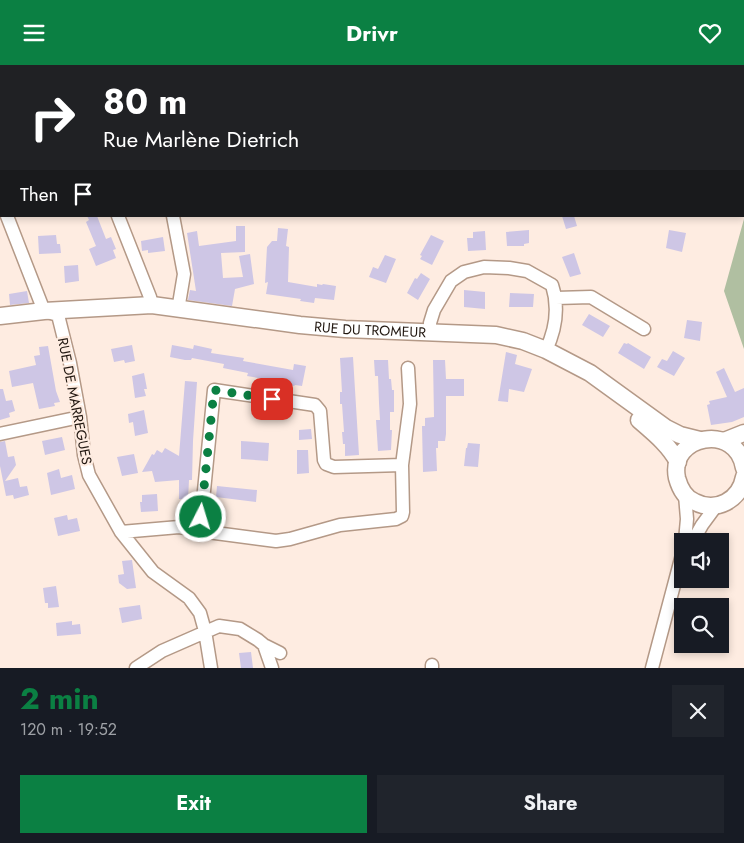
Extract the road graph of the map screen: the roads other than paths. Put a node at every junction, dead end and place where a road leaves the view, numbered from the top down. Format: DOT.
graph roads {
  1 [pos="7,217"];
  2 [pos="118,217"];
  3 [pos="173,217"];
  4 [pos="556,298"];
  5 [pos="152,305"];
  6 [pos="178,310"];
  7 [pos="51,313"];
  8 [pos="0,316"];
  9 [pos="0,322"];
  10 [pos="644,329"];
  11 [pos="430,332"];
  12 [pos="553,353"];
  13 [pos="408,368"];
  14 [pos="80,417"];
  15 [pos="744,433"];
  16 [pos="0,434"];
  17 [pos="700,440"];
  18 [pos="724,441"];
  19 [pos="678,462"];
  20 [pos="402,465"];
  21 [pos="744,466"];
  22 [pos="744,477"];
  23 [pos="685,495"];
  24 [pos="716,506"];
  25 [pos="200,531"];
  26 [pos="121,532"];
  27 [pos="686,533"];
  28 [pos="698,533"];
  29 [pos="674,588"];
  30 [pos="205,631"];
  31 [pos="264,645"];
  32 [pos="280,653"];
  33 [pos="136,668"];
  34 [pos="211,668"];
  35 [pos="272,668"];
  36 [pos="652,668"];
  1 -- 7 [label="street, RUE DE MARREGUES"];
  2 -- 5 [label="street"];
  3 -- 6 [label="street"];
  4 -- 10 [label="street"];
  4 -- 11 [label="street"];
  4 -- 12 [label="street"];
  5 -- 6 [label="main road, RUE DU TROMEUR"];
  5 -- 7 [label="main road, RUE DU TROMEUR"];
  6 -- 7 [label="main road, RUE DU TROMEUR"];
  6 -- 11 [label="main road, RUE DU TROMEUR"];
  7 -- 8 [label="main road, RUE DU TROMEUR"];
  7 -- 9 [label="main road, RUE DU TROMEUR"];
  7 -- 14 [label="street, RUE DE MARREGUES"];
  11 -- 12 [label="main road, RUE DU TROMEUR"];
  12 -- 17 [label="main road, RUE DU TROMEUR"];
  12 -- 19 [label="main road, RUE DU TROMEUR"];
  13 -- 20 [label="street"];
  14 -- 16 [label="street"];
  14 -- 26 [label="street, RUE DE MARREGUES"];
  15 -- 18 [label="main road"];
  17 -- 18 [label="main road, RUE DU TROMEUR"];
  17 -- 19 [label="main road"];
  18 -- 21 [label="main road"];
  19 -- 23 [label="main road"];
  20 -- 25 [label="street"];
  20 -- 25 [label="street"];
  22 -- 24 [label="main road"];
  23 -- 24 [label="main road"];
  23 -- 27 [label="street"];
  24 -- 28 [label="street"];
  25 -- 26 [label="street"];
  26 -- 30 [label="street, RUE DE MARREGUES"];
  29 -- 36 [label="street"];
  30 -- 31 [label="street"];
  30 -- 33 [label="street"];
  30 -- 34 [label="street, RUE DE MARREGUES"];
  31 -- 32 [label="street"];
  31 -- 35 [label="street"];
}
